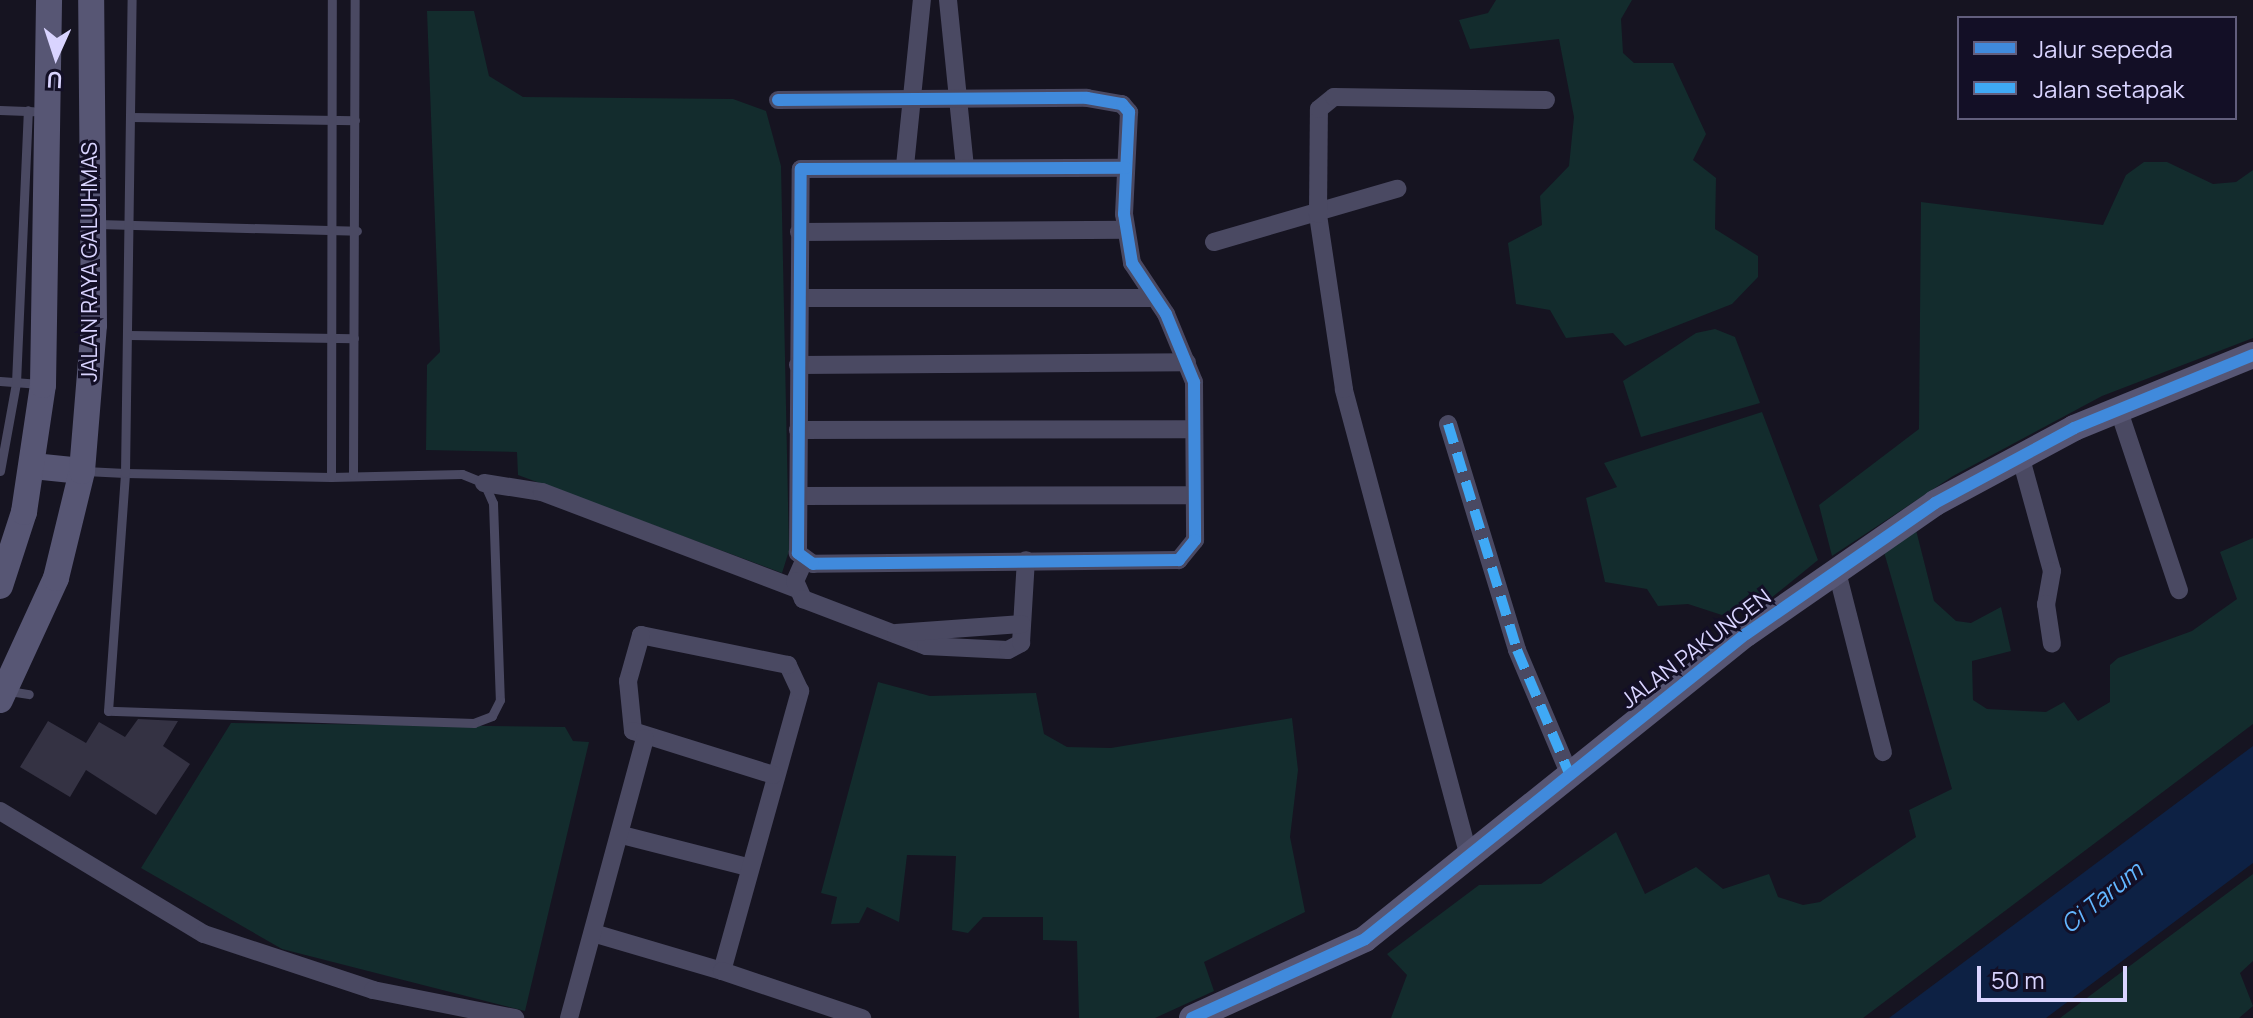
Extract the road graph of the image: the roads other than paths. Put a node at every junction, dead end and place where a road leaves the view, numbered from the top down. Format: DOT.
graph roads {
  1 [pos="49,0"];
  2 [pos="91,0"];
  3 [pos="132,0"];
  4 [pos="332,0"];
  5 [pos="355,0"];
  6 [pos="922,0"];
  7 [pos="948,0"];
  8 [pos="778,100"];
  9 [pos="1546,100"];
  10 [pos="955,101"];
  11 [pos="915,102"];
  12 [pos="3,110"];
  13 [pos="39,111"];
  14 [pos="131,117"];
  15 [pos="355,120"];
  16 [pos="333,121"];
  17 [pos="905,166"];
  18 [pos="965,167"];
  19 [pos="1126,168"];
  20 [pos="1397,189"];
  21 [pos="1318,214"];
  22 [pos="94,224"];
  23 [pos="128,225"];
  24 [pos="1125,230"];
  25 [pos="357,231"];
  26 [pos="799,232"];
  27 [pos="334,233"];
  28 [pos="1214,242"];
  29 [pos="800,298"];
  30 [pos="1151,298"];
  31 [pos="129,335"];
  32 [pos="354,338"];
  33 [pos="334,340"];
  34 [pos="2253,355"];
  35 [pos="1187,362"];
  36 [pos="798,365"];
  37 [pos="0,381"];
  38 [pos="16,383"];
  39 [pos="43,385"];
  40 [pos="2119,411"];
  41 [pos="1448,424"];
  42 [pos="1194,429"];
  43 [pos="798,430"];
  44 [pos="2020,455"];
  45 [pos="33,466"];
  46 [pos="0,471"];
  47 [pos="82,471"];
  48 [pos="125,473"];
  49 [pos="353,475"];
  50 [pos="331,477"];
  51 [pos="484,483"];
  52 [pos="1192,495"];
  53 [pos="800,496"];
  54 [pos="1026,560"];
  55 [pos="804,561"];
  56 [pos="1836,568"];
  57 [pos="0,586"];
  58 [pos="795,588"];
  59 [pos="2179,590"];
  60 [pos="2052,644"];
  61 [pos="12,695"];
  62 [pos="645,738"];
  63 [pos="1883,752"];
  64 [pos="1569,773"];
  65 [pos="773,775"];
  66 [pos="1,815"];
  67 [pos="622,835"];
  68 [pos="1468,853"];
  69 [pos="748,867"];
  70 [pos="593,933"];
  71 [pos="722,971"];
  72 [pos="452,1006"];
  73 [pos="469,1018"];
  74 [pos="515,1018"];
  75 [pos="569,1018"];
  76 [pos="862,1018"];
  77 [pos="1192,1018"];
  1 -- 13 [label="main road, JALAN RAYA GALUHMAS"];
  2 -- 22 [label="main road, JALAN RAYA GALUHMAS"];
  3 -- 14 [label="lane"];
  4 -- 16 [label="lane"];
  5 -- 15 [label="lane"];
  6 -- 11 [label="street"];
  7 -- 10 [label="street"];
  8 -- 11 [label="street"];
  9 -- 21 [label="street"];
  10 -- 11 [label="street"];
  10 -- 18 [label="street"];
  10 -- 19 [label="street"];
  11 -- 17 [label="street"];
  12 -- 13 [label="lane"];
  13 -- 38 [label="lane"];
  13 -- 39 [label="main road, JALAN RAYA GALUHMAS"];
  14 -- 16 [label="lane"];
  14 -- 23 [label="lane"];
  15 -- 16 [label="lane"];
  15 -- 25 [label="lane"];
  16 -- 27 [label="lane"];
  17 -- 18 [label="street"];
  17 -- 26 [label="street"];
  18 -- 19 [label="street"];
  19 -- 24 [label="street"];
  20 -- 21 [label="street"];
  21 -- 28 [label="street"];
  21 -- 68 [label="street"];
  22 -- 23 [label="lane"];
  22 -- 47 [label="main road, JALAN RAYA GALUHMAS"];
  23 -- 27 [label="lane"];
  23 -- 31 [label="lane"];
  24 -- 26 [label="street"];
  24 -- 30 [label="street"];
  25 -- 27 [label="lane"];
  25 -- 32 [label="lane"];
  26 -- 29 [label="street"];
  27 -- 33 [label="lane"];
  29 -- 30 [label="street"];
  29 -- 36 [label="street"];
  30 -- 35 [label="street"];
  31 -- 33 [label="lane"];
  31 -- 48 [label="lane"];
  32 -- 33 [label="lane"];
  32 -- 49 [label="lane"];
  33 -- 50 [label="lane"];
  34 -- 40 [label="main road, JALAN PAKUNCEN"];
  35 -- 36 [label="street"];
  35 -- 42 [label="street"];
  36 -- 43 [label="street"];
  37 -- 38 [label="lane"];
  38 -- 39 [label="lane"];
  38 -- 46 [label="lane"];
  39 -- 45 [label="main road, JALAN RAYA GALUHMAS"];
  40 -- 44 [label="main road, JALAN PAKUNCEN"];
  40 -- 59 [label="street"];
  41 -- 64 [label="street"];
  42 -- 43 [label="street"];
  42 -- 52 [label="street"];
  43 -- 53 [label="street"];
  44 -- 56 [label="main road, JALAN PAKUNCEN"];
  44 -- 60 [label="street"];
  45 -- 47 [label="main road"];
  45 -- 57 [label="main road, JALAN RAYA GALUHMAS"];
  47 -- 48 [label="lane"];
  47 -- 61 [label="main road, JALAN RAYA GALUHMAS"];
  48 -- 50 [label="lane"];
  48 -- 51 [label="lane"];
  49 -- 50 [label="lane"];
  49 -- 51 [label="lane"];
  51 -- 58 [label="street"];
  52 -- 53 [label="street"];
  52 -- 54 [label="street"];
  53 -- 55 [label="street"];
  54 -- 55 [label="street"];
  54 -- 58 [label="street"];
  55 -- 58 [label="street"];
  56 -- 63 [label="street"];
  56 -- 64 [label="main road, JALAN PAKUNCEN"];
  62 -- 65 [label="street"];
  62 -- 65 [label="street"];
  62 -- 67 [label="street"];
  64 -- 68 [label="main road, JALAN PAKUNCEN"];
  65 -- 69 [label="street"];
  66 -- 72 [label="street"];
  67 -- 69 [label="street"];
  67 -- 70 [label="street"];
  68 -- 77 [label="main road, JALAN PAKUNCEN"];
  69 -- 71 [label="street"];
  70 -- 71 [label="street"];
  70 -- 75 [label="street"];
  71 -- 76 [label="street"];
  72 -- 73 [label="street"];
  72 -- 74 [label="street"];
}
